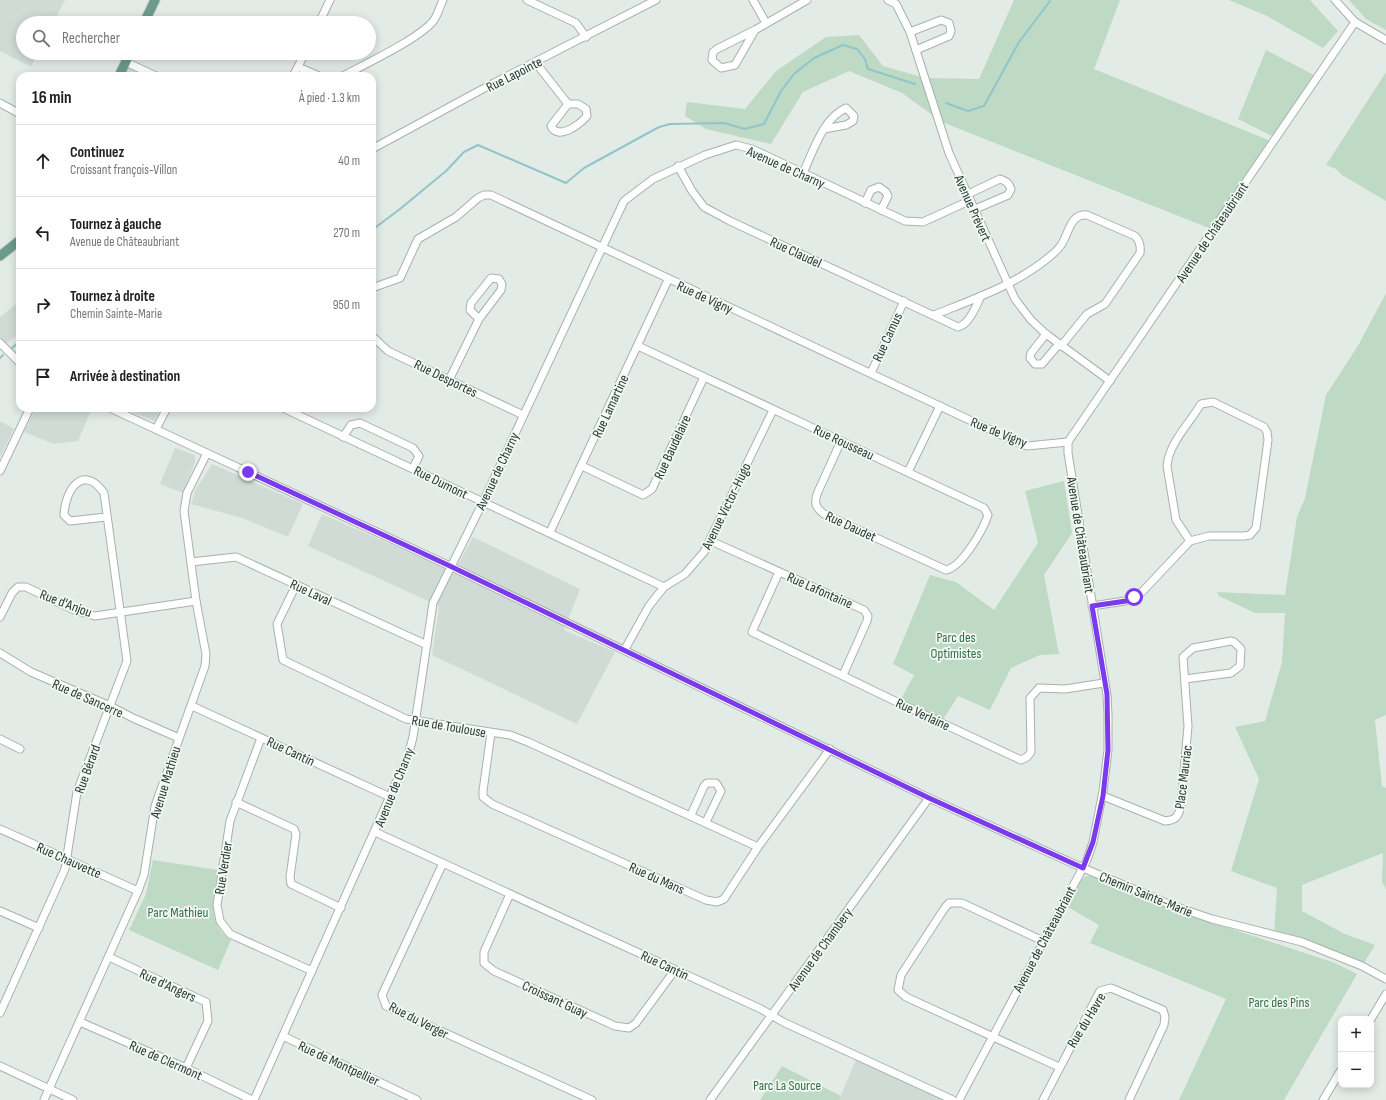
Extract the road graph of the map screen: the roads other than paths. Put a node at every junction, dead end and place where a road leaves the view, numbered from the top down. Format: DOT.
graph roads {
  1 [pos="155,0"];
  2 [pos="330,0"];
  3 [pos="443,0"];
  4 [pos="527,0"];
  5 [pos="656,0"];
  6 [pos="753,0"];
  7 [pos="807,0"];
  8 [pos="888,0"];
  9 [pos="1335,0"];
  10 [pos="538,2"];
  11 [pos="147,16"];
  12 [pos="322,16"];
  13 [pos="1355,22"];
  14 [pos="766,23"];
  15 [pos="755,30"];
  16 [pos="910,32"];
  17 [pos="586,36"];
  18 [pos="1386,40"];
  19 [pos="916,50"];
  20 [pos="376,57"];
  21 [pos="127,60"];
  22 [pos="132,60"];
  23 [pos="302,60"];
  24 [pos="371,60"];
  25 [pos="535,62"];
  26 [pos="298,67"];
  27 [pos="121,72"];
  28 [pos="150,72"];
  29 [pos="295,72"];
  30 [pos="310,72"];
  31 [pos="350,72"];
  32 [pos="0,103"];
  33 [pos="568,104"];
  34 [pos="16,112"];
  35 [pos="824,129"];
  36 [pos="376,147"];
  37 [pos="678,166"];
  38 [pos="803,173"];
  39 [pos="968,198"];
  40 [pos="865,203"];
  41 [pos="881,210"];
  42 [pos="973,210"];
  43 [pos="16,243"];
  44 [pos="602,247"];
  45 [pos="0,256"];
  46 [pos="668,280"];
  47 [pos="1008,284"];
  48 [pos="376,287"];
  49 [pos="981,296"];
  50 [pos="904,301"];
  51 [pos="934,315"];
  52 [pos="479,319"];
  53 [pos="1046,334"];
  54 [pos="376,340"];
  55 [pos="0,343"];
  56 [pos="1060,345"];
  57 [pos="638,346"];
  58 [pos="16,359"];
  59 [pos="871,373"];
  60 [pos="704,377"];
  61 [pos="449,380"];
  62 [pos="1110,381"];
  63 [pos="940,406"];
  64 [pos="773,410"];
  65 [pos="28,412"];
  66 [pos="120,412"];
  67 [pos="164,412"];
  68 [pos="291,412"];
  69 [pos="523,415"];
  70 [pos="156,429"];
  71 [pos="344,437"];
  72 [pos="841,441"];
  73 [pos="1068,442"];
  74 [pos="207,453"];
  75 [pos="582,466"];
  76 [pos="413,468"];
  77 [pos="0,472"];
  78 [pos="908,472"];
  79 [pos="483,502"];
  80 [pos="106,517"];
  81 [pos="550,532"];
  82 [pos="711,541"];
  83 [pos="1190,541"];
  84 [pos="191,562"];
  85 [pos="450,566"];
  86 [pos="953,569"];
  87 [pos="779,572"];
  88 [pos="296,585"];
  89 [pos="664,587"];
  90 [pos="196,601"];
  91 [pos="1092,606"];
  92 [pos="121,613"];
  93 [pos="0,617"];
  94 [pos="427,645"];
  95 [pos="625,649"];
  96 [pos="0,653"];
  97 [pos="843,675"];
  98 [pos="1185,679"];
  99 [pos="1104,683"];
  100 [pos="110,706"];
  101 [pos="192,706"];
  102 [pos="415,721"];
  103 [pos="491,733"];
  104 [pos="179,738"];
  105 [pos="261,738"];
  106 [pos="0,739"];
  107 [pos="20,749"];
  108 [pos="830,749"];
  109 [pos="1103,796"];
  110 [pos="390,797"];
  111 [pos="929,798"];
  112 [pos="236,802"];
  113 [pos="691,815"];
  114 [pos="706,822"];
  115 [pos="0,829"];
  116 [pos="375,832"];
  117 [pos="758,847"];
  118 [pos="67,860"];
  119 [pos="443,863"];
  120 [pos="1083,868"];
  121 [pos="138,891"];
  122 [pos="510,894"];
  123 [pos="340,908"];
  124 [pos="0,911"];
  125 [pos="38,928"];
  126 [pos="1043,941"];
  127 [pos="109,957"];
  128 [pos="675,970"];
  129 [pos="312,971"];
  130 [pos="1386,979"];
  131 [pos="1386,994"];
  132 [pos="0,1013"];
  133 [pos="773,1015"];
  134 [pos="1373,1016"];
  135 [pos="80,1022"];
  136 [pos="283,1036"];
  137 [pos="992,1036"];
  138 [pos="0,1066"];
  139 [pos="1059,1067"];
  140 [pos="186,1068"];
  141 [pos="1338,1075"];
  142 [pos="49,1089"];
  143 [pos="44,1100"];
  144 [pos="72,1100"];
  145 [pos="253,1100"];
  146 [pos="417,1100"];
  147 [pos="592,1100"];
  148 [pos="710,1100"];
  149 [pos="953,1100"];
  150 [pos="959,1100"];
  151 [pos="1043,1100"];
  152 [pos="1129,1100"];
  153 [pos="1324,1100"];
  1 -- 11 [label="main road"];
  2 -- 12 [label="street"];
  3 -- 20 [label="street"];
  4 -- 10 [label="street"];
  5 -- 17 [label="street, Rue Lapointe"];
  6 -- 14 [label="street"];
  7 -- 14 [label="street"];
  8 -- 16 [label="street, Avenue Prévert"];
  9 -- 13 [label="street"];
  10 -- 17 [label="street"];
  13 -- 18 [label="street"];
  13 -- 62 [label="street, Avenue de Châteaubriant"];
  14 -- 15 [label="street"];
  15 -- 15 [label="street"];
  16 -- 19 [label="street, Avenue Prévert"];
  16 -- 19 [label="street"];
  17 -- 25 [label="street, Rue Lapointe"];
  19 -- 39 [label="street, Avenue Prévert"];
  21 -- 27 [label="main road"];
  22 -- 28 [label="street"];
  23 -- 26 [label="street"];
  24 -- 31 [label="street"];
  25 -- 33 [label="street"];
  25 -- 36 [label="street, Rue Lapointe"];
  26 -- 29 [label="street"];
  26 -- 30 [label="street"];
  32 -- 34 [label="street"];
  33 -- 33 [label="street"];
  35 -- 38 [label="street"];
  37 -- 38 [label="street, Avenue de Charny"];
  37 -- 44 [label="street, Avenue de Charny"];
  37 -- 50 [label="street, Rue Claudel"];
  38 -- 40 [label="street, Avenue de Charny"];
  39 -- 41 [label="street, Avenue de Charny"];
  39 -- 42 [label="street, Avenue Prévert"];
  39 -- 42 [label="street, Avenue de Charny"];
  40 -- 41 [label="street, Avenue de Charny"];
  40 -- 41 [label="street"];
  42 -- 47 [label="street, Avenue Prévert"];
  43 -- 45 [label="main road"];
  44 -- 46 [label="street, Rue de Vigny"];
  44 -- 48 [label="street, Rue de Vigny"];
  44 -- 69 [label="street, Avenue de Charny"];
  46 -- 57 [label="street, Rue Lamartine"];
  46 -- 59 [label="street, Rue de Vigny"];
  47 -- 49 [label="street"];
  47 -- 53 [label="street, Avenue Prévert"];
  47 -- 56 [label="street"];
  49 -- 51 [label="street"];
  49 -- 51 [label="street, Rue Claudel"];
  50 -- 51 [label="street, Rue Claudel"];
  50 -- 59 [label="street, Rue Camus"];
  52 -- 52 [label="street"];
  52 -- 61 [label="street"];
  53 -- 56 [label="street, Avenue Prévert"];
  53 -- 56 [label="street"];
  54 -- 61 [label="street, Rue Desportes"];
  55 -- 58 [label="street"];
  56 -- 62 [label="street, Avenue Prévert"];
  57 -- 60 [label="street, Rue Rousseau"];
  57 -- 75 [label="street, Rue Lamartine"];
  59 -- 63 [label="street, Rue de Vigny"];
  60 -- 64 [label="street, Rue Rousseau"];
  60 -- 75 [label="street, Rue Baudelaire"];
  61 -- 69 [label="street, Rue Desportes"];
  62 -- 73 [label="street, Avenue de Châteaubriant"];
  63 -- 73 [label="street, Rue de Vigny"];
  63 -- 78 [label="street"];
  64 -- 72 [label="street, Rue Rousseau"];
  64 -- 82 [label="street, Avenue Victor-Hugo"];
  65 -- 77 [label="street"];
  66 -- 70 [label="street, Chemin Sainte-Marie"];
  67 -- 70 [label="street"];
  68 -- 71 [label="street, Rue Dumont"];
  69 -- 79 [label="street, Avenue de Charny"];
  70 -- 74 [label="street, Chemin Sainte-Marie"];
  71 -- 76 [label="street, Rue Dumont"];
  71 -- 76 [label="street"];
  72 -- 78 [label="street, Rue Rousseau"];
  72 -- 86 [label="street, Rue Daudet"];
  73 -- 91 [label="street, Avenue de Châteaubriant"];
  74 -- 84 [label="street, Avenue Mathieu"];
  74 -- 85 [label="street, Chemin Sainte-Marie"];
  75 -- 81 [label="street, Rue Lamartine"];
  76 -- 79 [label="street, Rue Dumont"];
  78 -- 86 [label="street, Rue Rousseau"];
  79 -- 81 [label="street, Rue Dumont"];
  79 -- 85 [label="street, Avenue de Charny"];
  80 -- 80 [label="street, Rue Bérard"];
  80 -- 92 [label="street, Rue Bérard"];
  81 -- 89 [label="street, Rue Dumont"];
  82 -- 87 [label="street, Rue Lafontaine"];
  82 -- 89 [label="street, Avenue Victor-Hugo"];
  83 -- 83 [label="street"];
  83 -- 91 [label="street"];
  84 -- 88 [label="street, Rue Laval"];
  84 -- 90 [label="street, Avenue Mathieu"];
  85 -- 94 [label="street, Avenue de Charny"];
  85 -- 95 [label="street, Chemin Sainte-Marie"];
  87 -- 97 [label="street, Rue Lafontaine"];
  87 -- 97 [label="street, Rue Verlaine"];
  88 -- 94 [label="street, Rue Laval"];
  88 -- 102 [label="street, Rue de Toulouse"];
  89 -- 95 [label="street, Avenue Victor-Hugo"];
  90 -- 92 [label="street, Rue d'Anjou"];
  90 -- 101 [label="street, Avenue Mathieu"];
  91 -- 99 [label="street, Avenue de Châteaubriant"];
  92 -- 93 [label="street, Rue d'Anjou"];
  92 -- 100 [label="street, Rue Bérard"];
  94 -- 102 [label="street, Avenue de Charny"];
  95 -- 108 [label="street, Chemin Sainte-Marie"];
  96 -- 100 [label="street, Rue de Sancerre"];
  97 -- 99 [label="street, Rue Verlaine"];
  98 -- 98 [label="street, Place Mauriac"];
  98 -- 109 [label="street, Place Mauriac"];
  99 -- 109 [label="street, Avenue de Châteaubriant"];
  100 -- 104 [label="street, Rue de Sancerre"];
  100 -- 118 [label="street, Rue Bérard"];
  101 -- 104 [label="street, Avenue Mathieu"];
  101 -- 105 [label="street, Rue Cantin"];
  102 -- 103 [label="street, Rue de Toulouse"];
  102 -- 110 [label="street, Avenue de Charny"];
  103 -- 113 [label="street, Rue de Toulouse"];
  103 -- 117 [label="street, Rue du Mans"];
  104 -- 121 [label="street, Avenue Mathieu"];
  105 -- 110 [label="street, Rue Cantin"];
  105 -- 112 [label="street, Rue Verdier"];
  106 -- 107 [label="street"];
  108 -- 111 [label="street, Chemin Sainte-Marie"];
  108 -- 117 [label="street, Rue du Mans"];
  109 -- 120 [label="street, Avenue de Châteaubriant"];
  110 -- 116 [label="street, Avenue de Charny"];
  111 -- 120 [label="street, Chemin Sainte-Marie"];
  111 -- 133 [label="street, Avenue de Chambery"];
  112 -- 123 [label="street"];
  112 -- 129 [label="street, Rue Verdier"];
  113 -- 114 [label="street, Rue de Toulouse"];
  113 -- 114 [label="street"];
  114 -- 117 [label="street, Rue de Toulouse"];
  115 -- 118 [label="street, Rue Chauvette"];
  116 -- 119 [label="street, Rue Cantin"];
  116 -- 123 [label="street, Avenue de Charny"];
  118 -- 121 [label="street, Rue Chauvette"];
  118 -- 125 [label="street, Rue Bérard"];
  119 -- 122 [label="street, Rue Cantin"];
  119 -- 147 [label="street, Rue du Verger"];
  120 -- 126 [label="street, Avenue de Châteaubriant"];
  120 -- 130 [label="street, Chemin Sainte-Marie"];
  121 -- 127 [label="street, Avenue Mathieu"];
  122 -- 128 [label="street, Rue Cantin"];
  122 -- 128 [label="street, Croissant Guay"];
  123 -- 129 [label="street, Avenue de Charny"];
  124 -- 125 [label="street"];
  125 -- 132 [label="street, Rue Bérard"];
  126 -- 137 [label="street, Avenue de Châteaubriant"];
  126 -- 137 [label="street"];
  127 -- 135 [label="street, Avenue Mathieu"];
  127 -- 140 [label="street, Rue d'Angers"];
  128 -- 133 [label="street, Rue Cantin"];
  129 -- 136 [label="street, Avenue de Charny"];
  131 -- 134 [label="street"];
  133 -- 148 [label="street, Avenue de Chambery"];
  133 -- 149 [label="street, Rue Cantin"];
  135 -- 140 [label="street, Rue de Clermont"];
  135 -- 142 [label="street, Avenue Mathieu"];
  136 -- 145 [label="street, Avenue de Charny"];
  136 -- 146 [label="street, Rue de Montpellier"];
  137 -- 139 [label="street"];
  137 -- 150 [label="street, Avenue de Châteaubriant"];
  138 -- 142 [label="street"];
  139 -- 151 [label="street, Rue du Havre"];
  139 -- 152 [label="street, Rue du Havre"];
  140 -- 145 [label="street, Rue de Clermont"];
  141 -- 153 [label="street"];
  142 -- 143 [label="street, Avenue Mathieu"];
  142 -- 144 [label="street"];
}
